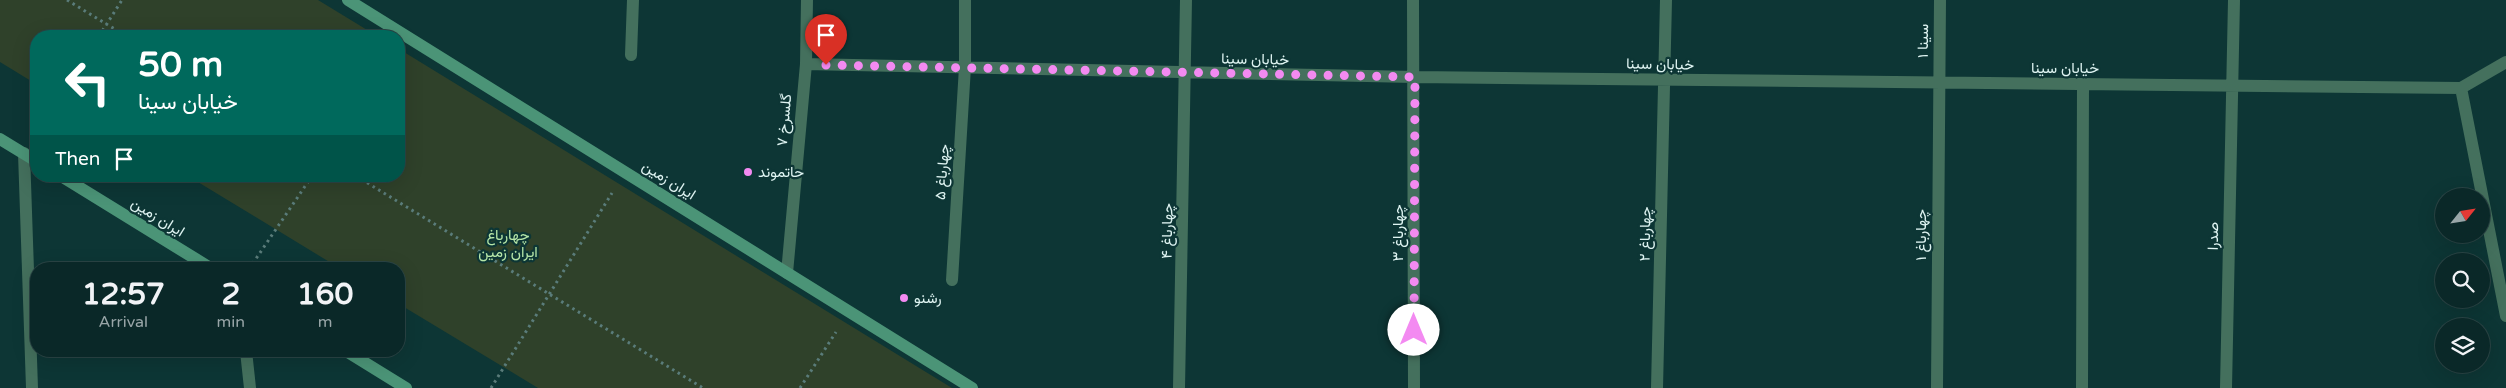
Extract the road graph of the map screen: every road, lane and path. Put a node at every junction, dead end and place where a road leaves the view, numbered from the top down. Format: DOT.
graph roads {
  1 [pos="67,0"];
  2 [pos="122,0"];
  3 [pos="348,0"];
  4 [pos="632,0"];
  5 [pos="807,0"];
  6 [pos="965,0"];
  7 [pos="1186,0"];
  8 [pos="1413,0"];
  9 [pos="1666,0"];
  10 [pos="1940,0"];
  11 [pos="2234,0"];
  12 [pos="106,24"];
  13 [pos="102,30"];
  14 [pos="116,30"];
  15 [pos="396,30"];
  16 [pos="405,36"];
  17 [pos="631,55"];
  18 [pos="2506,62"];
  19 [pos="806,64"];
  20 [pos="965,67"];
  21 [pos="1184,74"];
  22 [pos="1415,77"];
  23 [pos="1665,80"];
  24 [pos="1939,83"];
  25 [pos="2083,85"];
  26 [pos="2232,85"];
  27 [pos="2461,88"];
  28 [pos="0,138"];
  29 [pos="24,153"];
  30 [pos="30,157"];
  31 [pos="624,172"];
  32 [pos="71,182"];
  33 [pos="308,182"];
  34 [pos="366,182"];
  35 [pos="201,262"];
  36 [pos="254,262"];
  37 [pos="787,273"];
  38 [pos="952,280"];
  39 [pos="549,294"];
  40 [pos="849,311"];
  41 [pos="2506,316"];
  42 [pos="30,329"];
  43 [pos="31,357"];
  44 [pos="247,357"];
  45 [pos="356,357"];
  46 [pos="32,388"];
  47 [pos="250,388"];
  48 [pos="406,388"];
  49 [pos="491,388"];
  50 [pos="703,388"];
  51 [pos="800,388"];
  52 [pos="972,388"];
  53 [pos="1179,388"];
  54 [pos="1414,388"];
  55 [pos="1657,388"];
  56 [pos="1937,388"];
  57 [pos="2082,388"];
  58 [pos="2226,388"];
  1 -- 12 [label="path"];
  2 -- 12 [label="path"];
  3 -- 15 [label="main road, ایران زمین"];
  4 -- 17 [label="street"];
  5 -- 19 [label="street, گلسرخ ۷"];
  6 -- 20 [label="street, چهارباغ ۵"];
  7 -- 21 [label="street, چهارباغ ۴"];
  8 -- 22 [label="street, چهارباغ ۳"];
  9 -- 23 [label="street, چهارباغ ۲"];
  10 -- 24 [label="street, سینا ۱"];
  11 -- 26 [label="street, صدرا"];
  12 -- 13 [label="path"];
  12 -- 14 [label="path"];
  16 -- 31 [label="main road, ایران زمین"];
  18 -- 27 [label="street"];
  19 -- 20 [label="street, خیابان سینا"];
  19 -- 37 [label="street, گلسرخ ۷"];
  20 -- 21 [label="street, خیابان سینا"];
  20 -- 38 [label="street, چهارباغ ۵"];
  21 -- 22 [label="street, خیابان سینا"];
  21 -- 53 [label="street, چهارباغ ۴"];
  22 -- 23 [label="street, خیابان سینا"];
  22 -- 54 [label="street, چهارباغ ۳"];
  23 -- 24 [label="street, خیابان سینا"];
  23 -- 55 [label="street, چهارباغ ۲"];
  24 -- 25 [label="street, خیابان سینا"];
  24 -- 56 [label="street, چهارباغ ۱"];
  25 -- 26 [label="street, خیابان سینا"];
  25 -- 57 [label="street"];
  26 -- 27 [label="street, خیابان سینا"];
  26 -- 58 [label="street, صدرا"];
  27 -- 41 [label="street"];
  28 -- 29 [label="main road"];
  29 -- 30 [label="main road"];
  29 -- 42 [label="street"];
  31 -- 37 [label="main road, ایران زمین"];
  31 -- 39 [label="path"];
  32 -- 35 [label="main road, ایران زمین"];
  33 -- 36 [label="path"];
  34 -- 39 [label="path"];
  37 -- 40 [label="main road, ایران زمین"];
  39 -- 49 [label="path"];
  39 -- 50 [label="path"];
  40 -- 51 [label="path"];
  40 -- 52 [label="main road, ایران زمین"];
  43 -- 46 [label="street"];
  44 -- 47 [label="street"];
  45 -- 48 [label="main road"];
}
